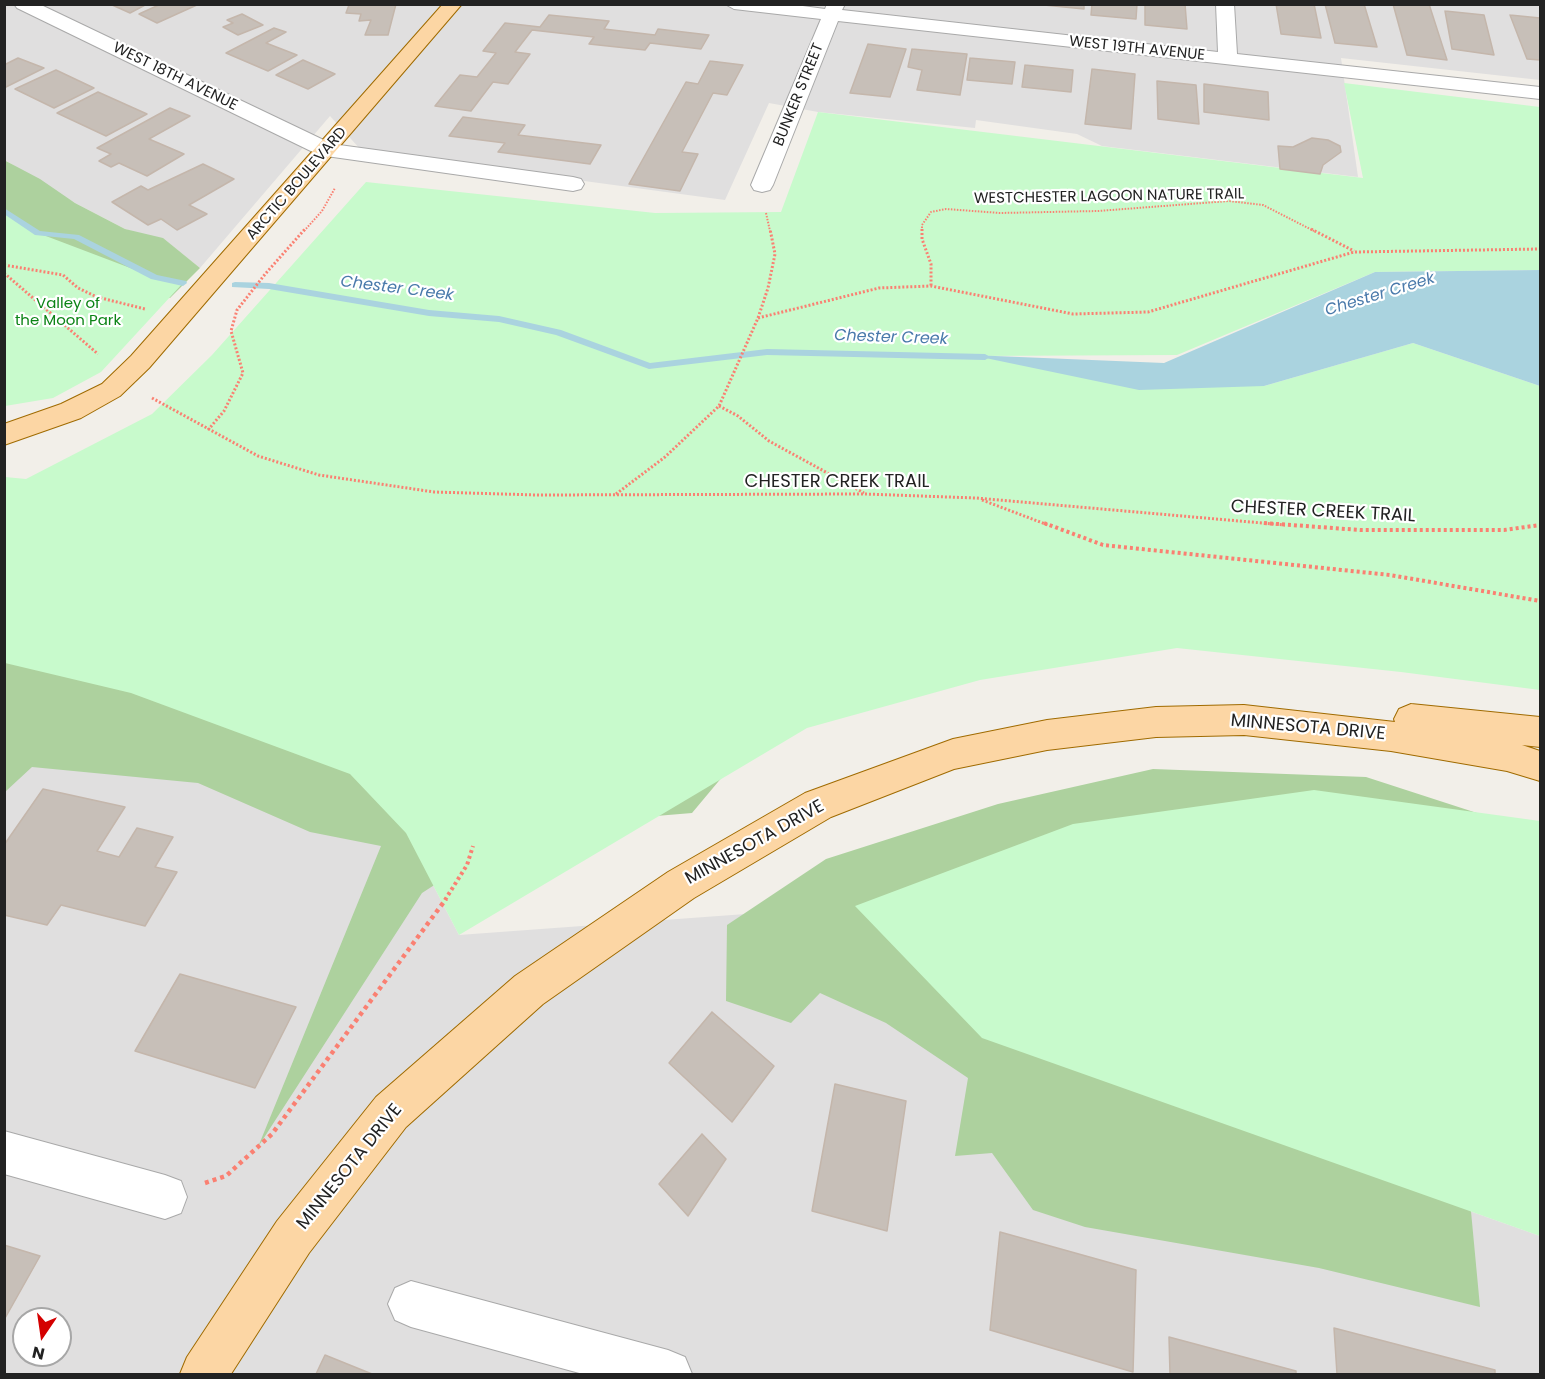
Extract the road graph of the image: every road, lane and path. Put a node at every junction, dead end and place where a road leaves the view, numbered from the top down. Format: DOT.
graph roads {
  1 [pos="23,4"];
  2 [pos="453,4"];
  3 [pos="734,4"];
  4 [pos="1225,4"];
  5 [pos="834,10"];
  6 [pos="1228,59"];
  7 [pos="1540,93"];
  8 [pos="327,150"];
  9 [pos="573,184"];
  10 [pos="762,185"];
  11 [pos="1540,249"];
  12 [pos="1354,252"];
  13 [pos="4,265"];
  14 [pos="4,273"];
  15 [pos="266,273"];
  16 [pos="931,286"];
  17 [pos="181,315"];
  18 [pos="758,318"];
  19 [pos="98,354"];
  20 [pos="152,398"];
  21 [pos="719,406"];
  22 [pos="208,430"];
  23 [pos="4,435"];
  24 [pos="865,494"];
  25 [pos="615,495"];
  26 [pos="976,498"];
  27 [pos="1540,525"];
  28 [pos="1540,601"];
  29 [pos="1244,720"];
  30 [pos="1540,732"];
  31 [pos="1540,766"];
  32 [pos="473,846"];
  33 [pos="4,1152"];
  34 [pos="165,1197"];
  35 [pos="411,1304"];
  36 [pos="204,1374"];
  37 [pos="668,1374"];
  1 -- 8 [label="street, WEST 18TH AVENUE"];
  2 -- 8 [label="main road, ARCTIC BOULEVARD"];
  3 -- 5 [label="street, WEST 19TH AVENUE"];
  4 -- 6 [label="street"];
  5 -- 6 [label="street, WEST 19TH AVENUE"];
  5 -- 10 [label="street, BUNKER STREET"];
  6 -- 7 [label="street, WEST 19TH AVENUE"];
  8 -- 9 [label="street, WEST 18TH AVENUE"];
  8 -- 17 [label="main road, ARCTIC BOULEVARD"];
  10 -- 18 [label="path"];
  11 -- 12 [label="path, WESTCHESTER LAGOON NATURE TRAIL"];
  12 -- 16 [label="path, WESTCHESTER LAGOON NATURE TRAIL"];
  12 -- 16 [label="path, WESTCHESTER LAGOON NATURE TRAIL"];
  13 -- 17 [label="path"];
  14 -- 19 [label="path"];
  15 -- 22 [label="path"];
  16 -- 18 [label="path, WESTCHESTER LAGOON NATURE TRAIL"];
  17 -- 23 [label="main road, ARCTIC BOULEVARD"];
  18 -- 21 [label="path"];
  20 -- 22 [label="path, CHESTER CREEK TRAIL"];
  21 -- 24 [label="path"];
  21 -- 25 [label="path"];
  22 -- 25 [label="path, CHESTER CREEK TRAIL"];
  24 -- 25 [label="path, CHESTER CREEK TRAIL"];
  24 -- 26 [label="path, CHESTER CREEK TRAIL"];
  26 -- 27 [label="path, CHESTER CREEK TRAIL"];
  26 -- 28 [label="path"];
  29 -- 30 [label="main road"];
  29 -- 31 [label="main road, MINNESOTA DRIVE"];
  29 -- 36 [label="main road, MINNESOTA DRIVE"];
  32 -- 34 [label="path"];
  33 -- 34 [label="street"];
  35 -- 37 [label="street"];
}
